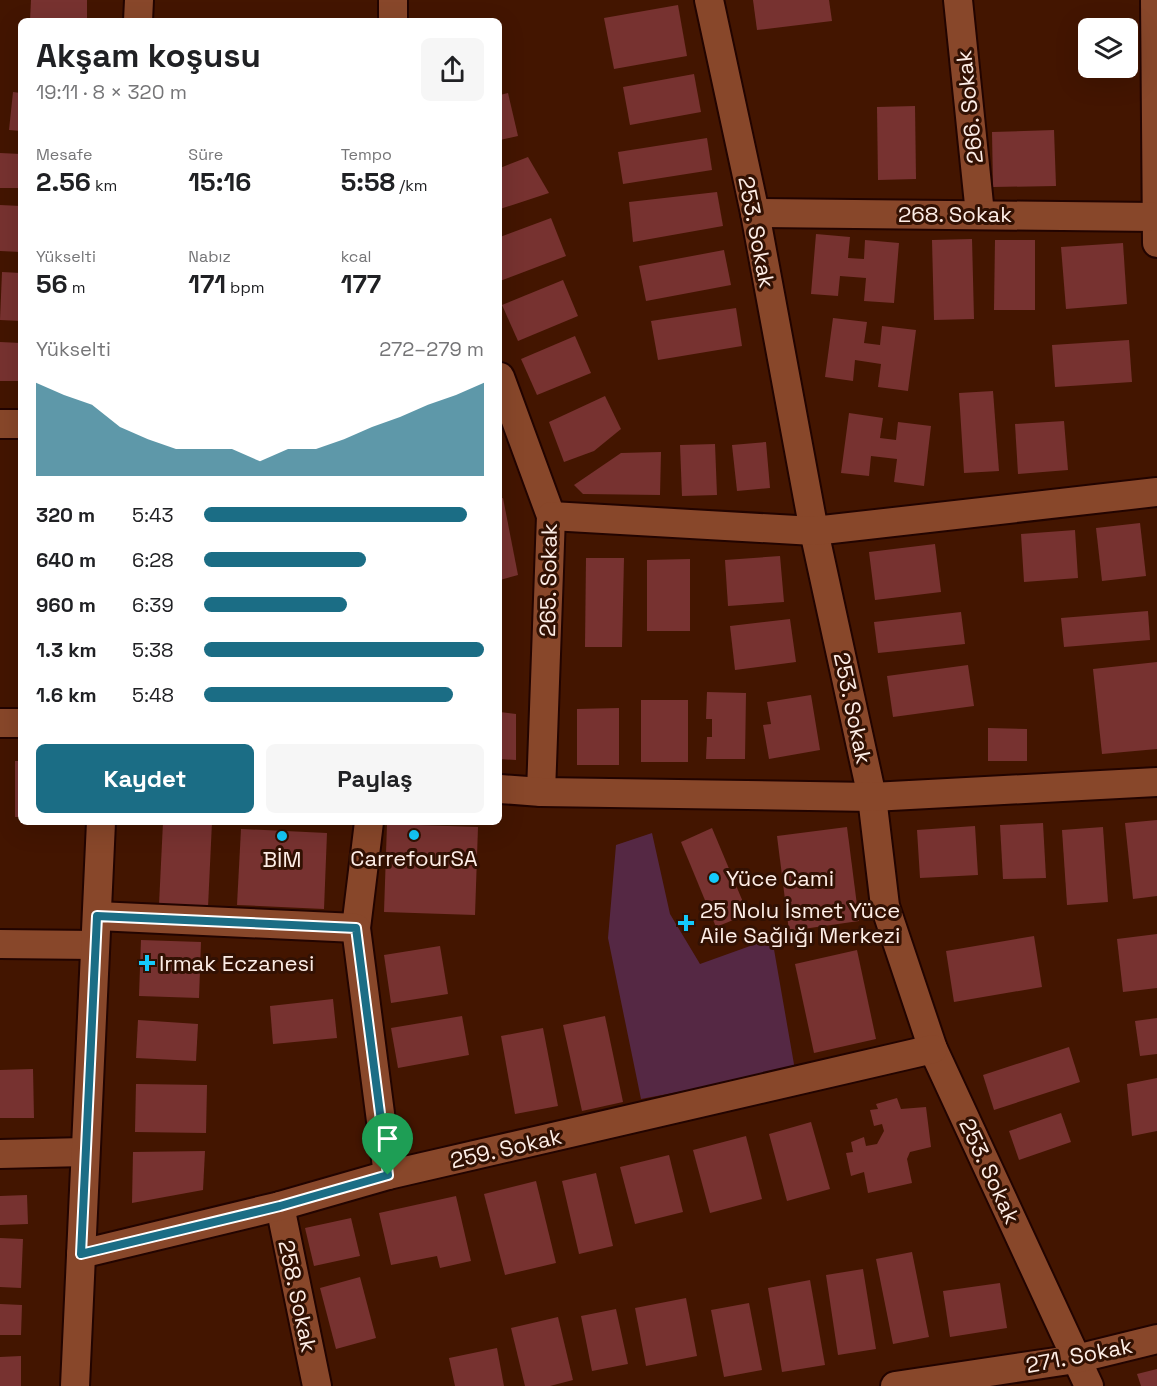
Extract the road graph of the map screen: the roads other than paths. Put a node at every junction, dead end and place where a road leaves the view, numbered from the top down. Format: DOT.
graph roads {
  1 [pos="139,0"];
  2 [pos="393,0"];
  3 [pos="709,0"];
  4 [pos="958,0"];
  5 [pos="1155,0"];
  6 [pos="138,18"];
  7 [pos="393,18"];
  8 [pos="755,213"];
  9 [pos="980,214"];
  10 [pos="1156,230"];
  11 [pos="502,383"];
  12 [pos="0,424"];
  13 [pos="18,424"];
  14 [pos="1157,492"];
  15 [pos="551,516"];
  16 [pos="814,531"];
  17 [pos="0,723"];
  18 [pos="18,723"];
  19 [pos="1157,782"];
  20 [pos="502,789"];
  21 [pos="541,792"];
  22 [pos="872,797"];
  23 [pos="101,825"];
  24 [pos="369,825"];
  25 [pos="97,916"];
  26 [pos="356,928"];
  27 [pos="0,944"];
  28 [pos="95,945"];
  29 [pos="933,1049"];
  30 [pos="86,1152"];
  31 [pos="0,1154"];
  32 [pos="388,1175"];
  33 [pos="280,1206"];
  34 [pos="81,1254"];
  35 [pos="1157,1339"];
  36 [pos="1076,1359"];
  37 [pos="75,1386"];
  38 [pos="317,1386"];
  39 [pos="895,1386"];
  40 [pos="1089,1386"];
  1 -- 6 [label="street"];
  2 -- 7 [label="street"];
  3 -- 8 [label="street, 253. Sokak"];
  4 -- 9 [label="street, 266. Sokak"];
  5 -- 10 [label="street"];
  8 -- 9 [label="street, 268. Sokak"];
  8 -- 16 [label="street, 253. Sokak"];
  9 -- 10 [label="street, 268. Sokak"];
  11 -- 15 [label="street, 265. Sokak"];
  12 -- 13 [label="street"];
  14 -- 16 [label="street"];
  15 -- 16 [label="street"];
  15 -- 21 [label="street, 265. Sokak"];
  16 -- 22 [label="street, 253. Sokak"];
  17 -- 18 [label="street"];
  19 -- 22 [label="street"];
  20 -- 21 [label="street"];
  21 -- 22 [label="street"];
  22 -- 29 [label="street, 253. Sokak"];
  23 -- 25 [label="street"];
  24 -- 26 [label="street"];
  25 -- 26 [label="street"];
  25 -- 28 [label="street"];
  26 -- 32 [label="street"];
  27 -- 28 [label="street"];
  28 -- 30 [label="street"];
  29 -- 32 [label="street, 259. Sokak"];
  29 -- 36 [label="street, 253. Sokak"];
  30 -- 31 [label="street"];
  30 -- 34 [label="street"];
  32 -- 33 [label="street, 259. Sokak"];
  33 -- 34 [label="street, 259. Sokak"];
  33 -- 38 [label="street, 258. Sokak"];
  34 -- 37 [label="street"];
  35 -- 36 [label="street, 271. Sokak"];
  36 -- 39 [label="street, 271. Sokak"];
  36 -- 40 [label="street, 253. Sokak"];
}
